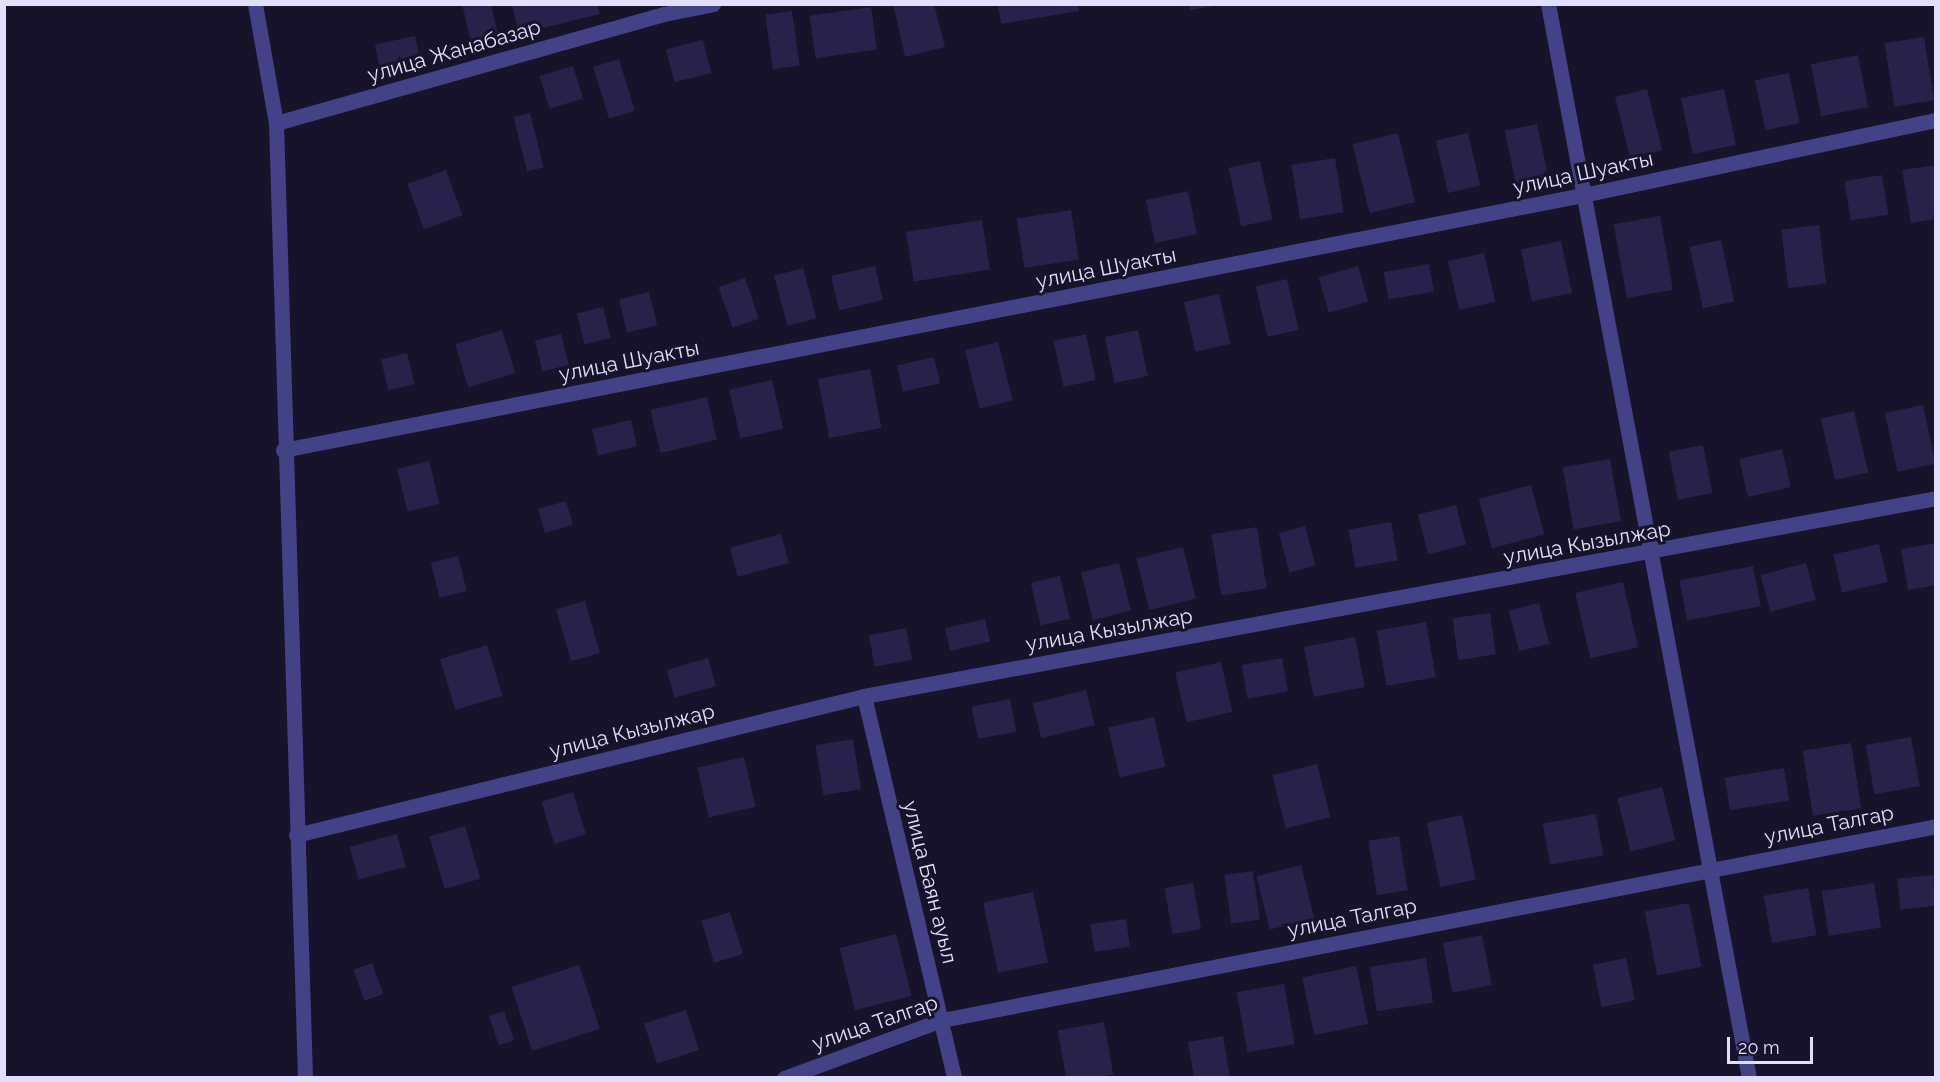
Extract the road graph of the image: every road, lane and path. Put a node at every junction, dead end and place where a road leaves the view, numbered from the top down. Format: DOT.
graph roads {
  1 [pos="255,4"];
  2 [pos="713,4"];
  3 [pos="1548,4"];
  4 [pos="1935,120"];
  5 [pos="276,123"];
  6 [pos="1583,195"];
  7 [pos="283,450"];
  8 [pos="1935,498"];
  9 [pos="1651,553"];
  10 [pos="864,696"];
  11 [pos="1935,826"];
  12 [pos="296,835"];
  13 [pos="1710,870"];
  14 [pos="942,1020"];
  15 [pos="305,1077"];
  16 [pos="784,1077"];
  17 [pos="954,1077"];
  18 [pos="1749,1077"];
  1 -- 5 [label="street"];
  2 -- 5 [label="street, улица Жанабазар"];
  3 -- 6 [label="street"];
  4 -- 6 [label="street, улица Шуакты"];
  5 -- 7 [label="street"];
  6 -- 7 [label="street, улица Шуакты"];
  6 -- 9 [label="street"];
  7 -- 12 [label="street"];
  8 -- 9 [label="street, улица Кызылжар"];
  9 -- 10 [label="street, улица Кызылжар"];
  9 -- 13 [label="street"];
  10 -- 12 [label="street, улица Кызылжар"];
  10 -- 14 [label="street, улица Баян ауыл"];
  11 -- 13 [label="street, улица Талгар"];
  12 -- 15 [label="street"];
  13 -- 14 [label="street, улица Талгар"];
  13 -- 18 [label="street"];
  14 -- 16 [label="street, улица Талгар"];
  14 -- 17 [label="street, улица Баян ауыл"];
}
